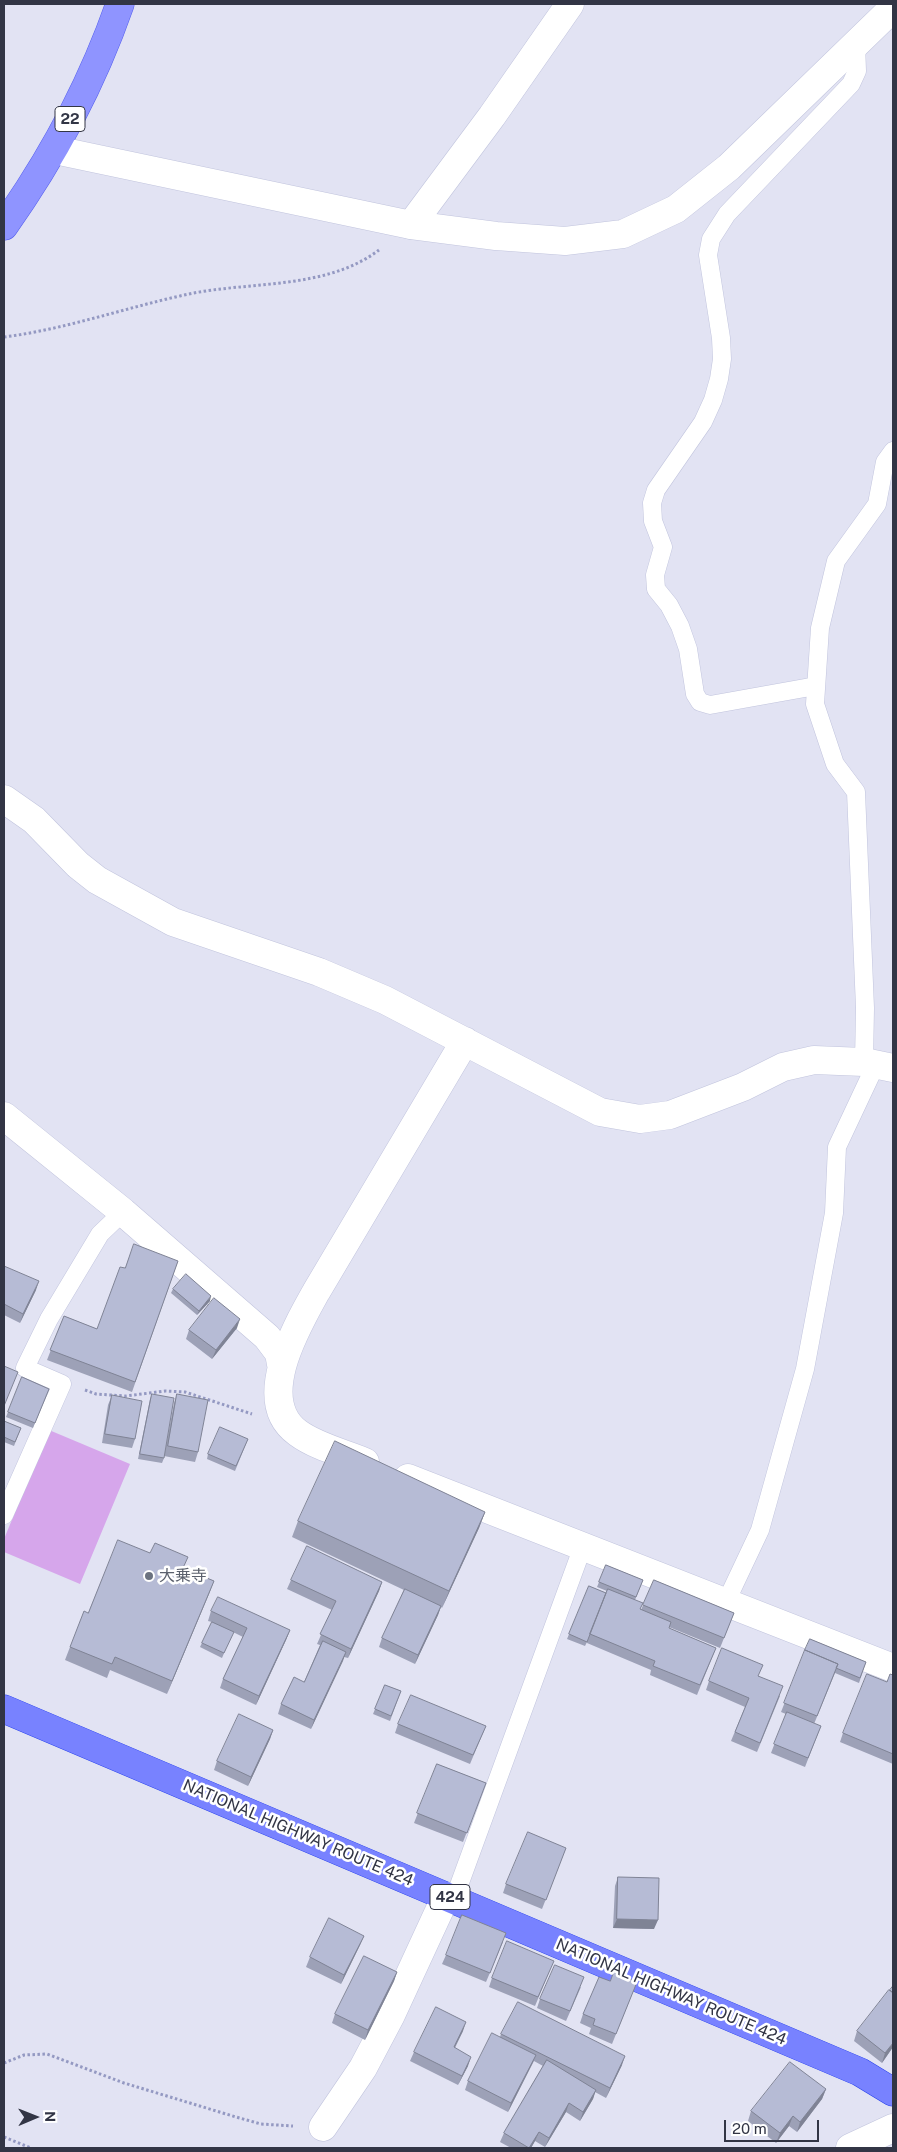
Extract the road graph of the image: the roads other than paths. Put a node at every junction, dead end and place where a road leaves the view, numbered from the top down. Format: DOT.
graph roads {
  1 [pos="120,4"];
  2 [pos="570,4"];
  3 [pos="893,8"];
  4 [pos="856,44"];
  5 [pos="55,150"];
  6 [pos="412,225"];
  7 [pos="4,226"];
  8 [pos="893,451"];
  9 [pos="816,686"];
  10 [pos="4,799"];
  11 [pos="465,1040"];
  12 [pos="878,1064"];
  13 [pos="4,1116"];
  14 [pos="122,1212"];
  15 [pos="281,1364"];
  16 [pos="4,1515"];
  17 [pos="583,1546"];
  18 [pos="726,1602"];
  19 [pos="893,1668"];
  20 [pos="4,1709"];
  21 [pos="450,1897"];
  22 [pos="893,2092"];
  23 [pos="323,2127"];
  24 [pos="893,2128"];
  25 [pos="850,2148"];
  1 -- 5 [label="main road, 22"];
  2 -- 6 [label="street"];
  3 -- 4 [label="street"];
  4 -- 6 [label="street"];
  4 -- 9 [label="lane"];
  5 -- 6 [label="street"];
  5 -- 7 [label="main road, 22"];
  8 -- 9 [label="lane"];
  9 -- 12 [label="lane"];
  10 -- 11 [label="street"];
  11 -- 12 [label="street"];
  11 -- 15 [label="street"];
  12 -- 18 [label="lane"];
  13 -- 14 [label="street"];
  14 -- 15 [label="street"];
  14 -- 16 [label="lane"];
  15 -- 17 [label="street"];
  17 -- 18 [label="street"];
  17 -- 21 [label="lane"];
  18 -- 19 [label="street"];
  20 -- 21 [label="highway, NATIONAL HIGHWAY ROUTE 424 / 424"];
  21 -- 22 [label="highway, NATIONAL HIGHWAY ROUTE 424 / 424"];
  21 -- 23 [label="street"];
  24 -- 25 [label="street"];
}
